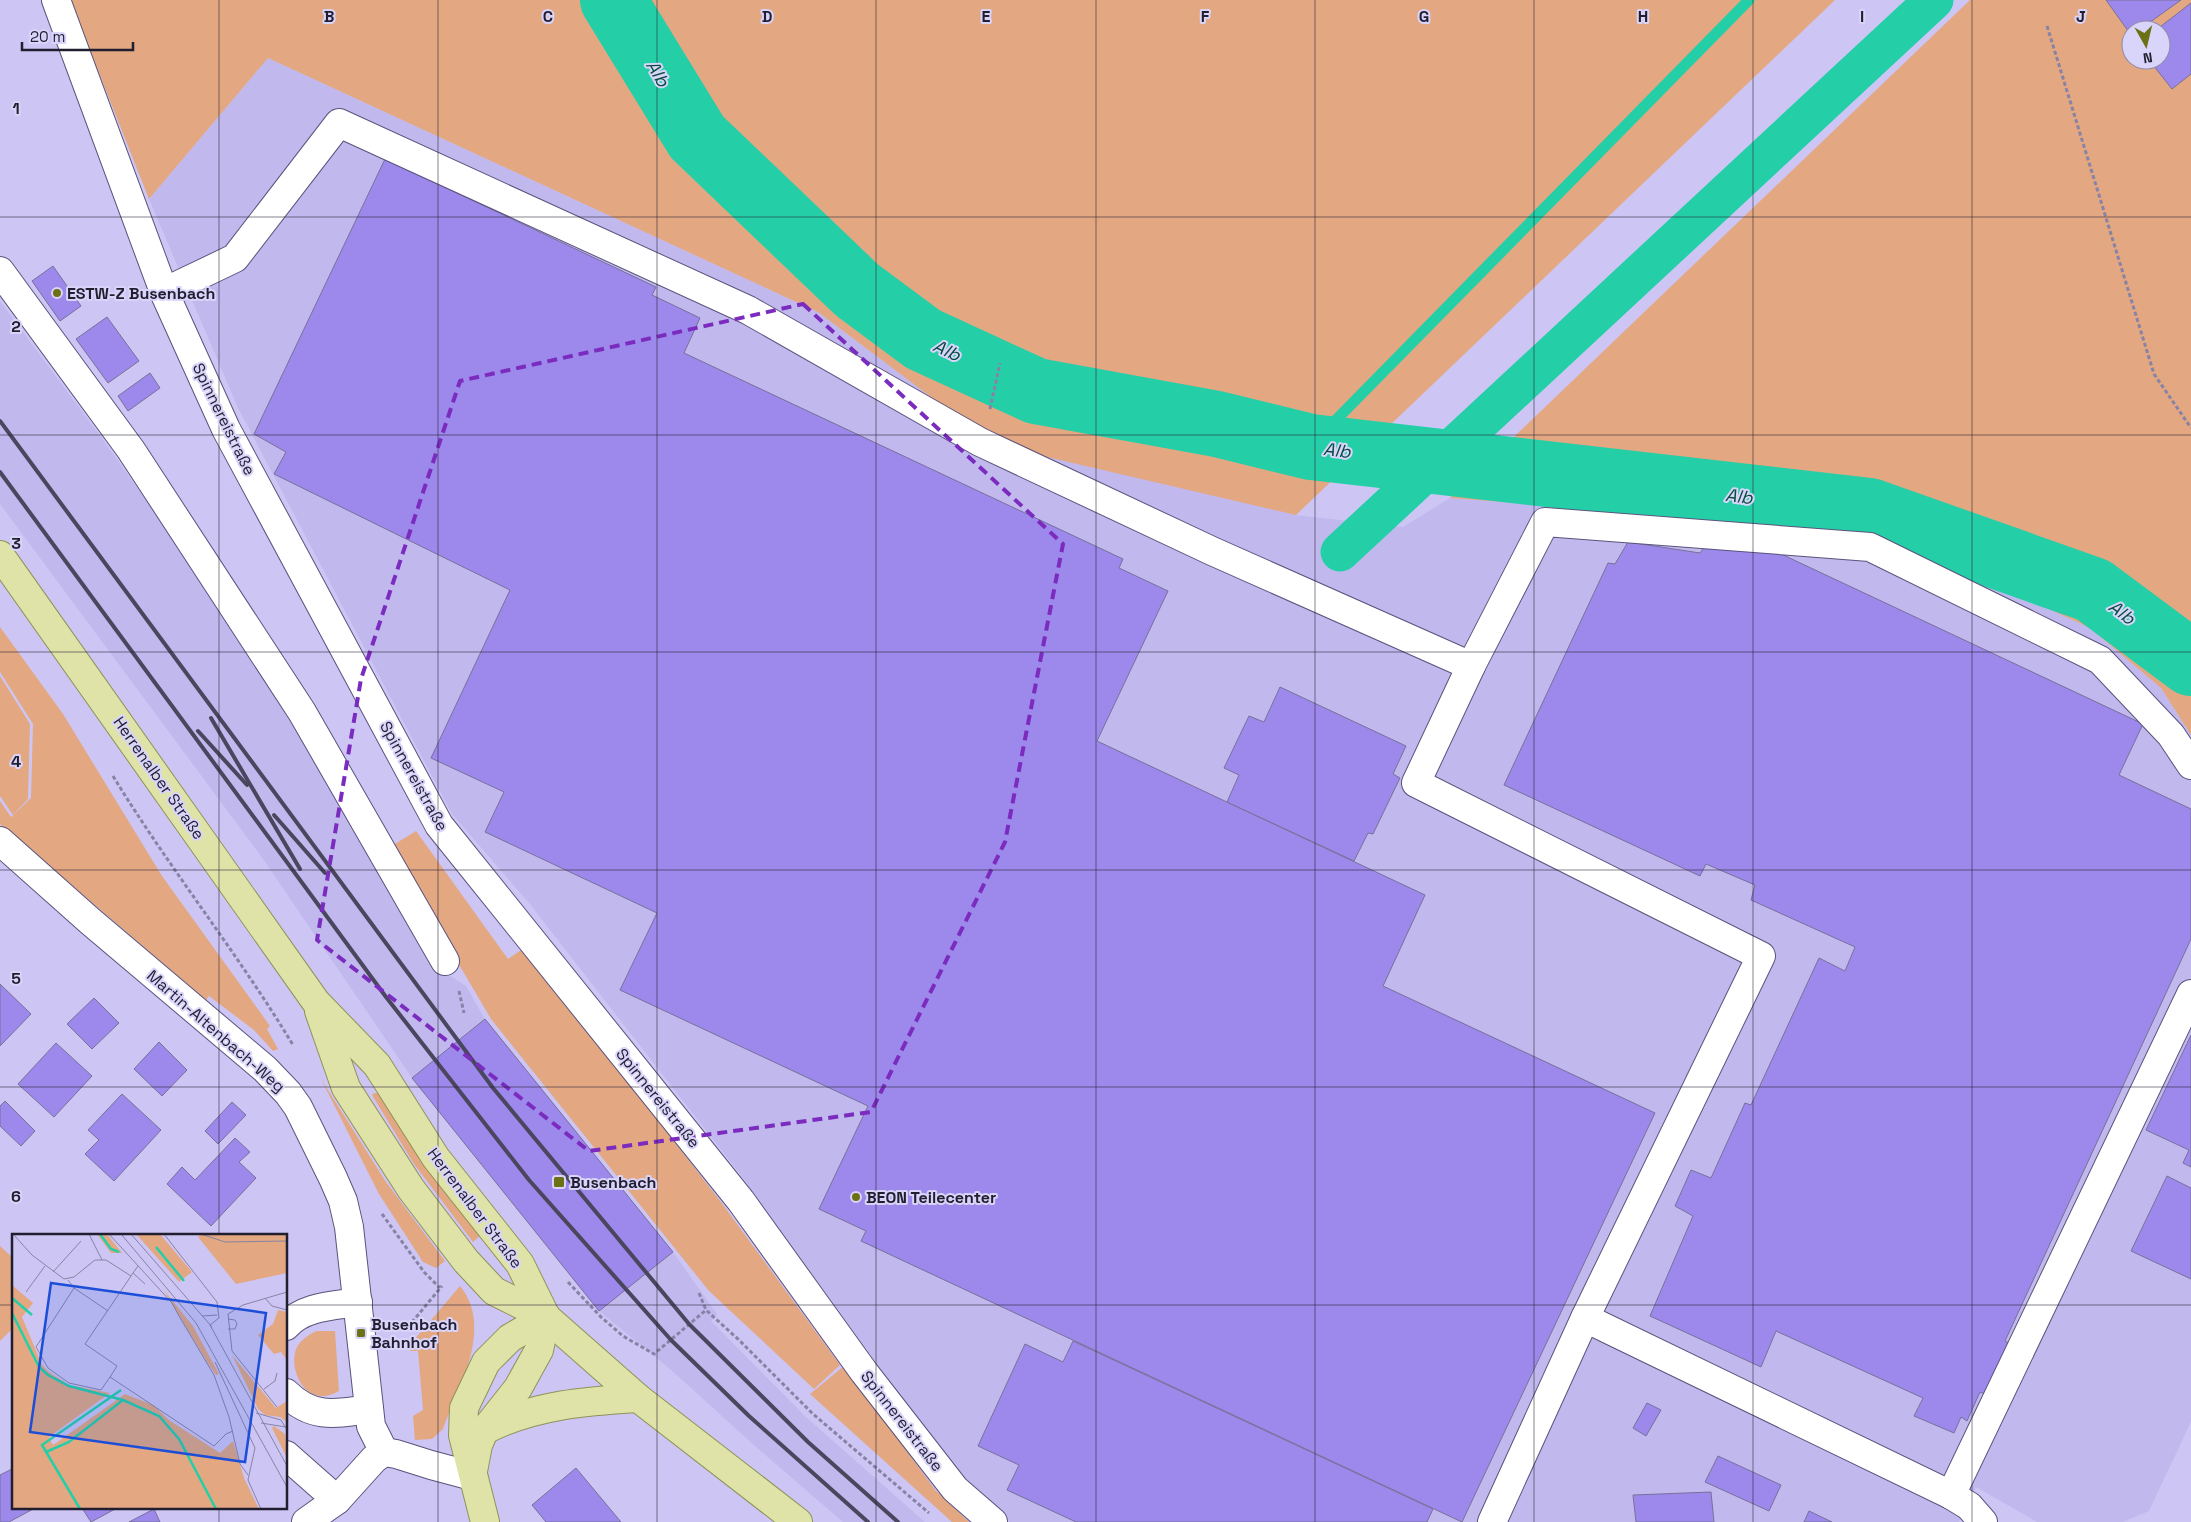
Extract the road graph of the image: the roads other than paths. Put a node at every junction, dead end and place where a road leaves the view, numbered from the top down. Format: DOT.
graph roads {
  1 [pos="56,0"];
  2 [pos="0,271"];
  3 [pos="164,292"];
  4 [pos="0,556"];
  5 [pos="1471,666"];
  6 [pos="2191,764"];
  7 [pos="0,840"];
  8 [pos="445,961"];
  9 [pos="2191,994"];
  10 [pos="316,1002"];
  11 [pos="358,1302"];
  12 [pos="546,1317"];
  13 [pos="1585,1318"];
  14 [pos="288,1324"];
  15 [pos="288,1395"];
  16 [pos="638,1398"];
  17 [pos="369,1409"];
  18 [pos="484,1430"];
  19 [pos="384,1452"];
  20 [pos="288,1457"];
  21 [pos="472,1476"];
  22 [pos="1951,1495"];
  23 [pos="337,1500"];
  24 [pos="306,1522"];
  25 [pos="485,1522"];
  26 [pos="798,1522"];
  27 [pos="993,1522"];
  28 [pos="1492,1522"];
  29 [pos="1983,1522"];
  1 -- 3 [label="street, Spinnereistraße"];
  2 -- 8 [label="street"];
  3 -- 5 [label="street"];
  3 -- 27 [label="street, Spinnereistraße"];
  4 -- 10 [label="main road, Herrenalber Straße"];
  5 -- 6 [label="street"];
  5 -- 13 [label="street"];
  7 -- 11 [label="street, Martin-Altenbach-Weg"];
  9 -- 22 [label="street"];
  10 -- 12 [label="main road, Herrenalber Straße"];
  10 -- 12 [label="main road, Herrenalber Straße"];
  11 -- 14 [label="street"];
  11 -- 17 [label="street, Martin-Altenbach-Weg"];
  12 -- 16 [label="main road"];
  12 -- 18 [label="main road"];
  12 -- 21 [label="main road"];
  13 -- 22 [label="street"];
  13 -- 28 [label="street"];
  15 -- 17 [label="street"];
  16 -- 18 [label="main road"];
  16 -- 26 [label="main road"];
  17 -- 19 [label="street, Martin-Altenbach-Weg"];
  18 -- 21 [label="main road"];
  19 -- 21 [label="street"];
  19 -- 23 [label="street"];
  20 -- 23 [label="street"];
  21 -- 25 [label="main road"];
  22 -- 29 [label="street"];
  23 -- 24 [label="street"];
}
